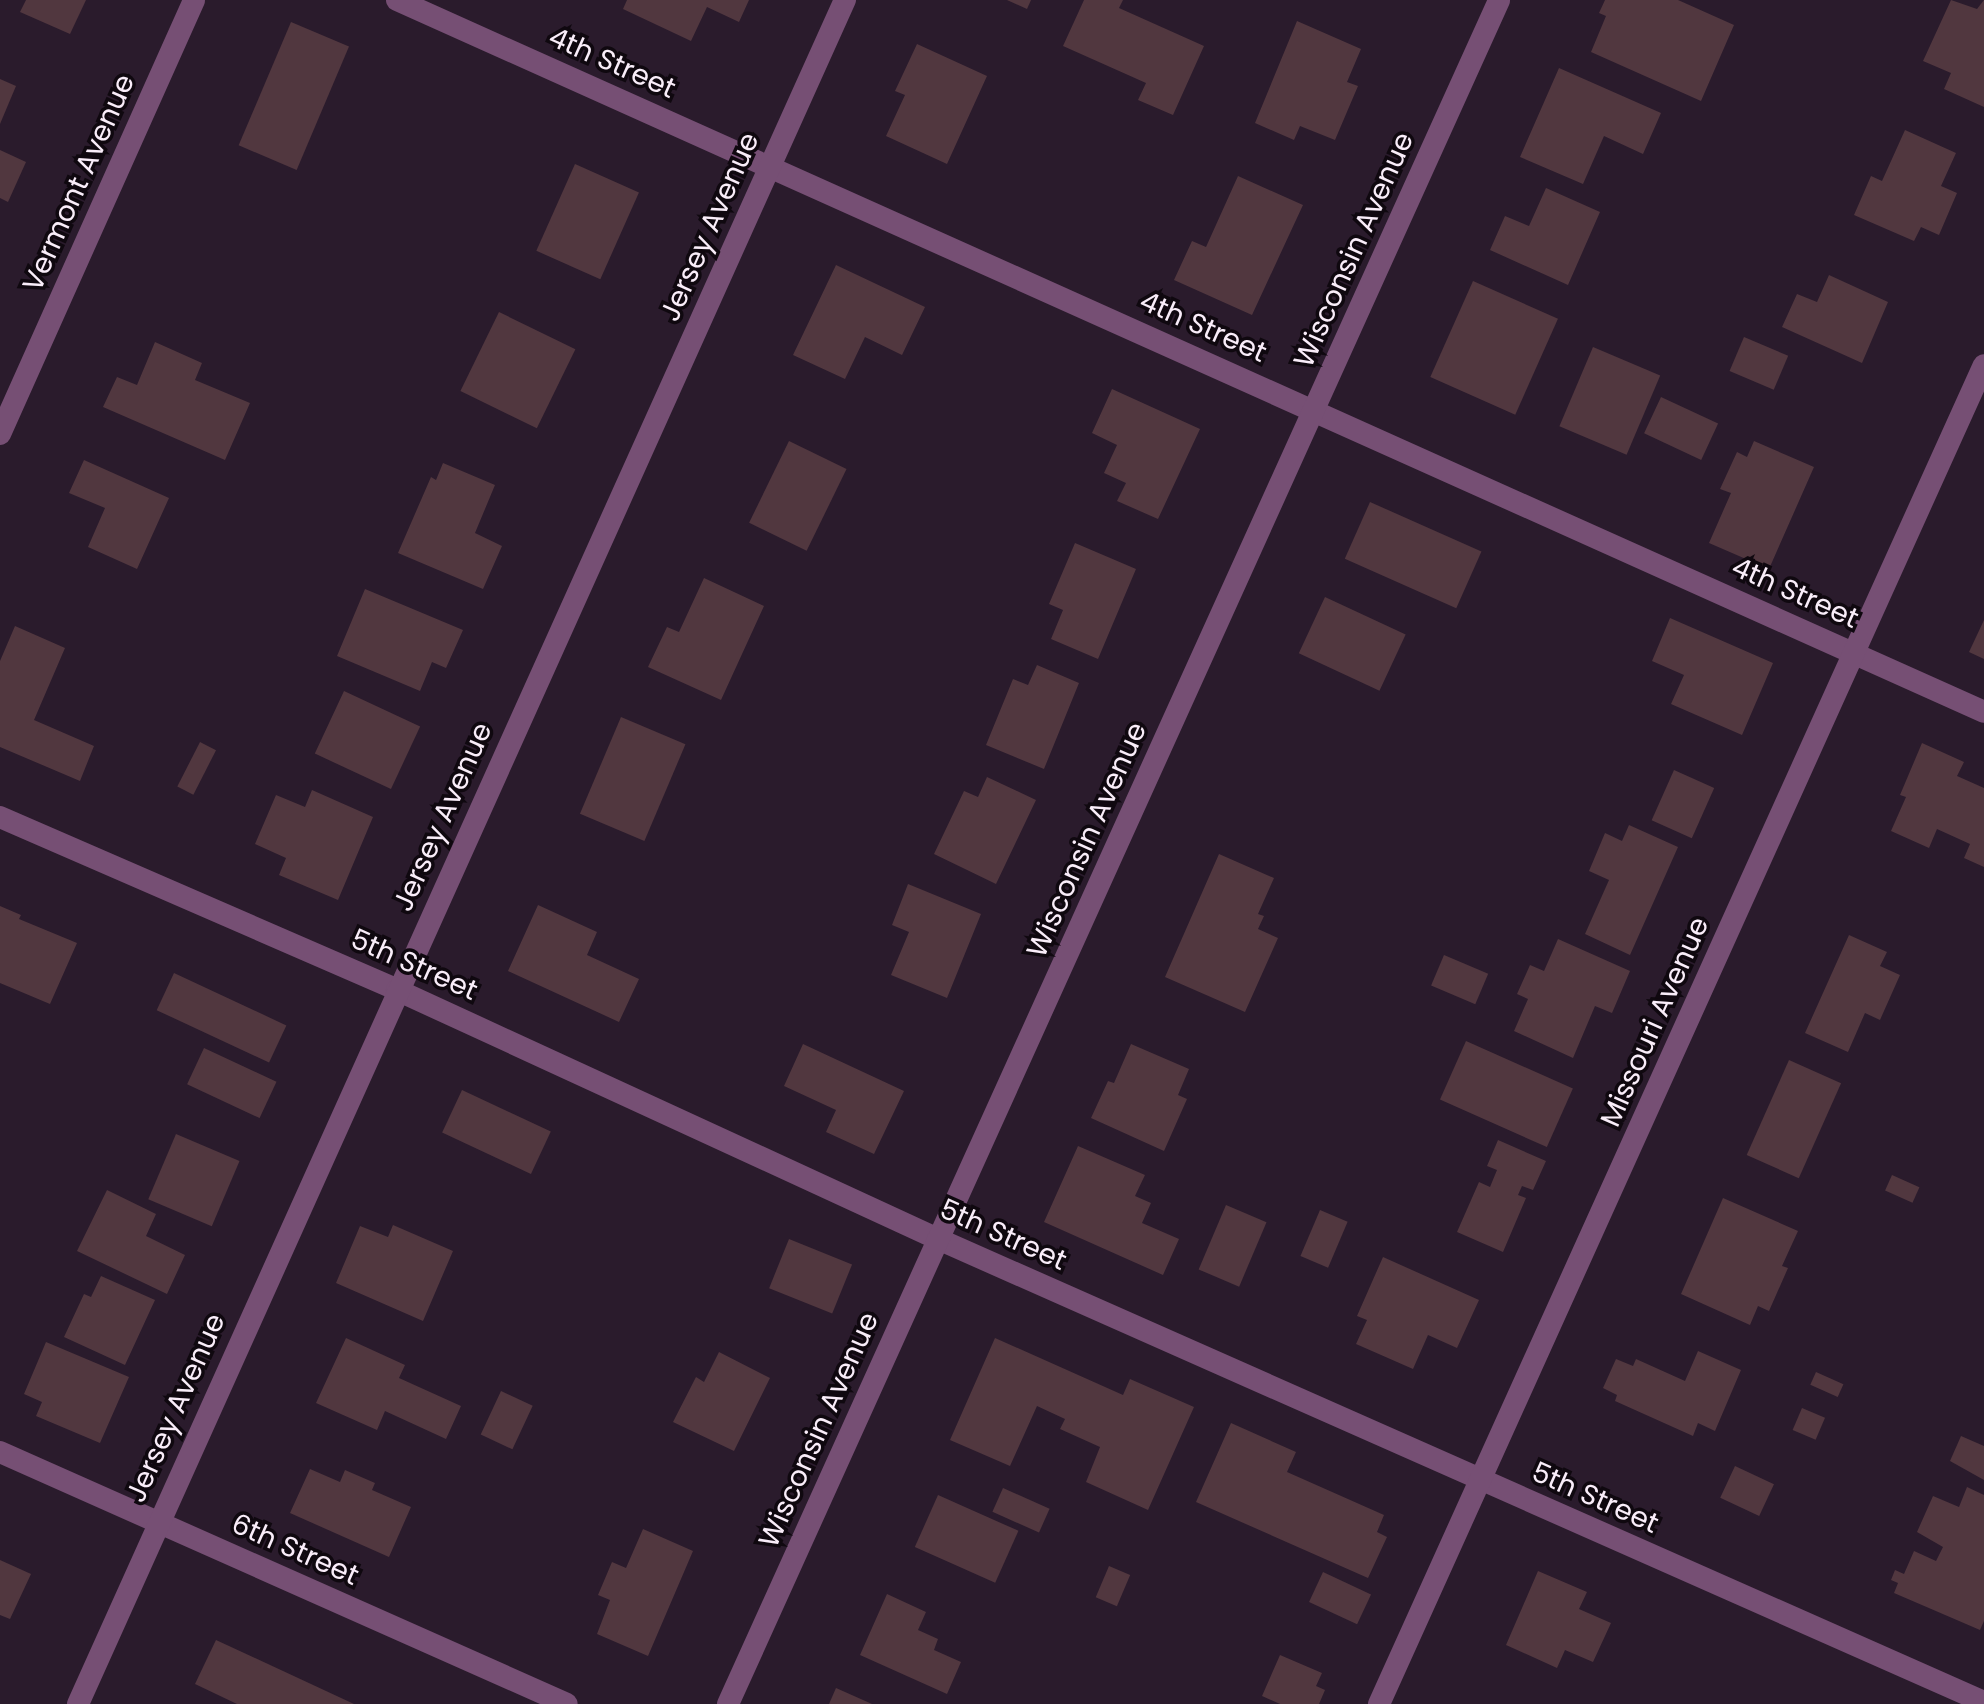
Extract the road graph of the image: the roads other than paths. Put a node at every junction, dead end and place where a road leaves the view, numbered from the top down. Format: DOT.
graph roads {
  1 [pos="194,0"];
  2 [pos="397,0"];
  3 [pos="845,0"];
  4 [pos="1499,0"];
  5 [pos="770,167"];
  6 [pos="1984,365"];
  7 [pos="1315,410"];
  8 [pos="0,434"];
  9 [pos="1856,653"];
  10 [pos="1984,712"];
  11 [pos="0,817"];
  12 [pos="397,990"];
  13 [pos="938,1239"];
  14 [pos="0,1452"];
  15 [pos="1479,1480"];
  16 [pos="158,1522"];
  17 [pos="1984,1702"];
  18 [pos="78,1704"];
  19 [pos="567,1704"];
  20 [pos="728,1704"];
  21 [pos="1379,1704"];
  1 -- 8 [label="street, Vermont Avenue"];
  2 -- 5 [label="street, 4th Street"];
  3 -- 5 [label="street, Jersey Avenue"];
  4 -- 7 [label="street, Wisconsin Avenue"];
  5 -- 7 [label="street, 4th Street"];
  5 -- 12 [label="street, Jersey Avenue"];
  6 -- 9 [label="street, Missouri Avenue"];
  7 -- 9 [label="street, 4th Street"];
  7 -- 13 [label="street, Wisconsin Avenue"];
  9 -- 10 [label="street, 4th Street"];
  9 -- 15 [label="street, Missouri Avenue"];
  11 -- 12 [label="street, 5th Street"];
  12 -- 13 [label="street, 5th Street"];
  12 -- 16 [label="street, Jersey Avenue"];
  13 -- 15 [label="street, 5th Street"];
  13 -- 20 [label="street, Wisconsin Avenue"];
  14 -- 16 [label="street, 6th Street"];
  15 -- 17 [label="street, 5th Street"];
  15 -- 21 [label="street, Missouri Avenue"];
  16 -- 18 [label="street, Jersey Avenue"];
  16 -- 19 [label="street, 6th Street"];
}
